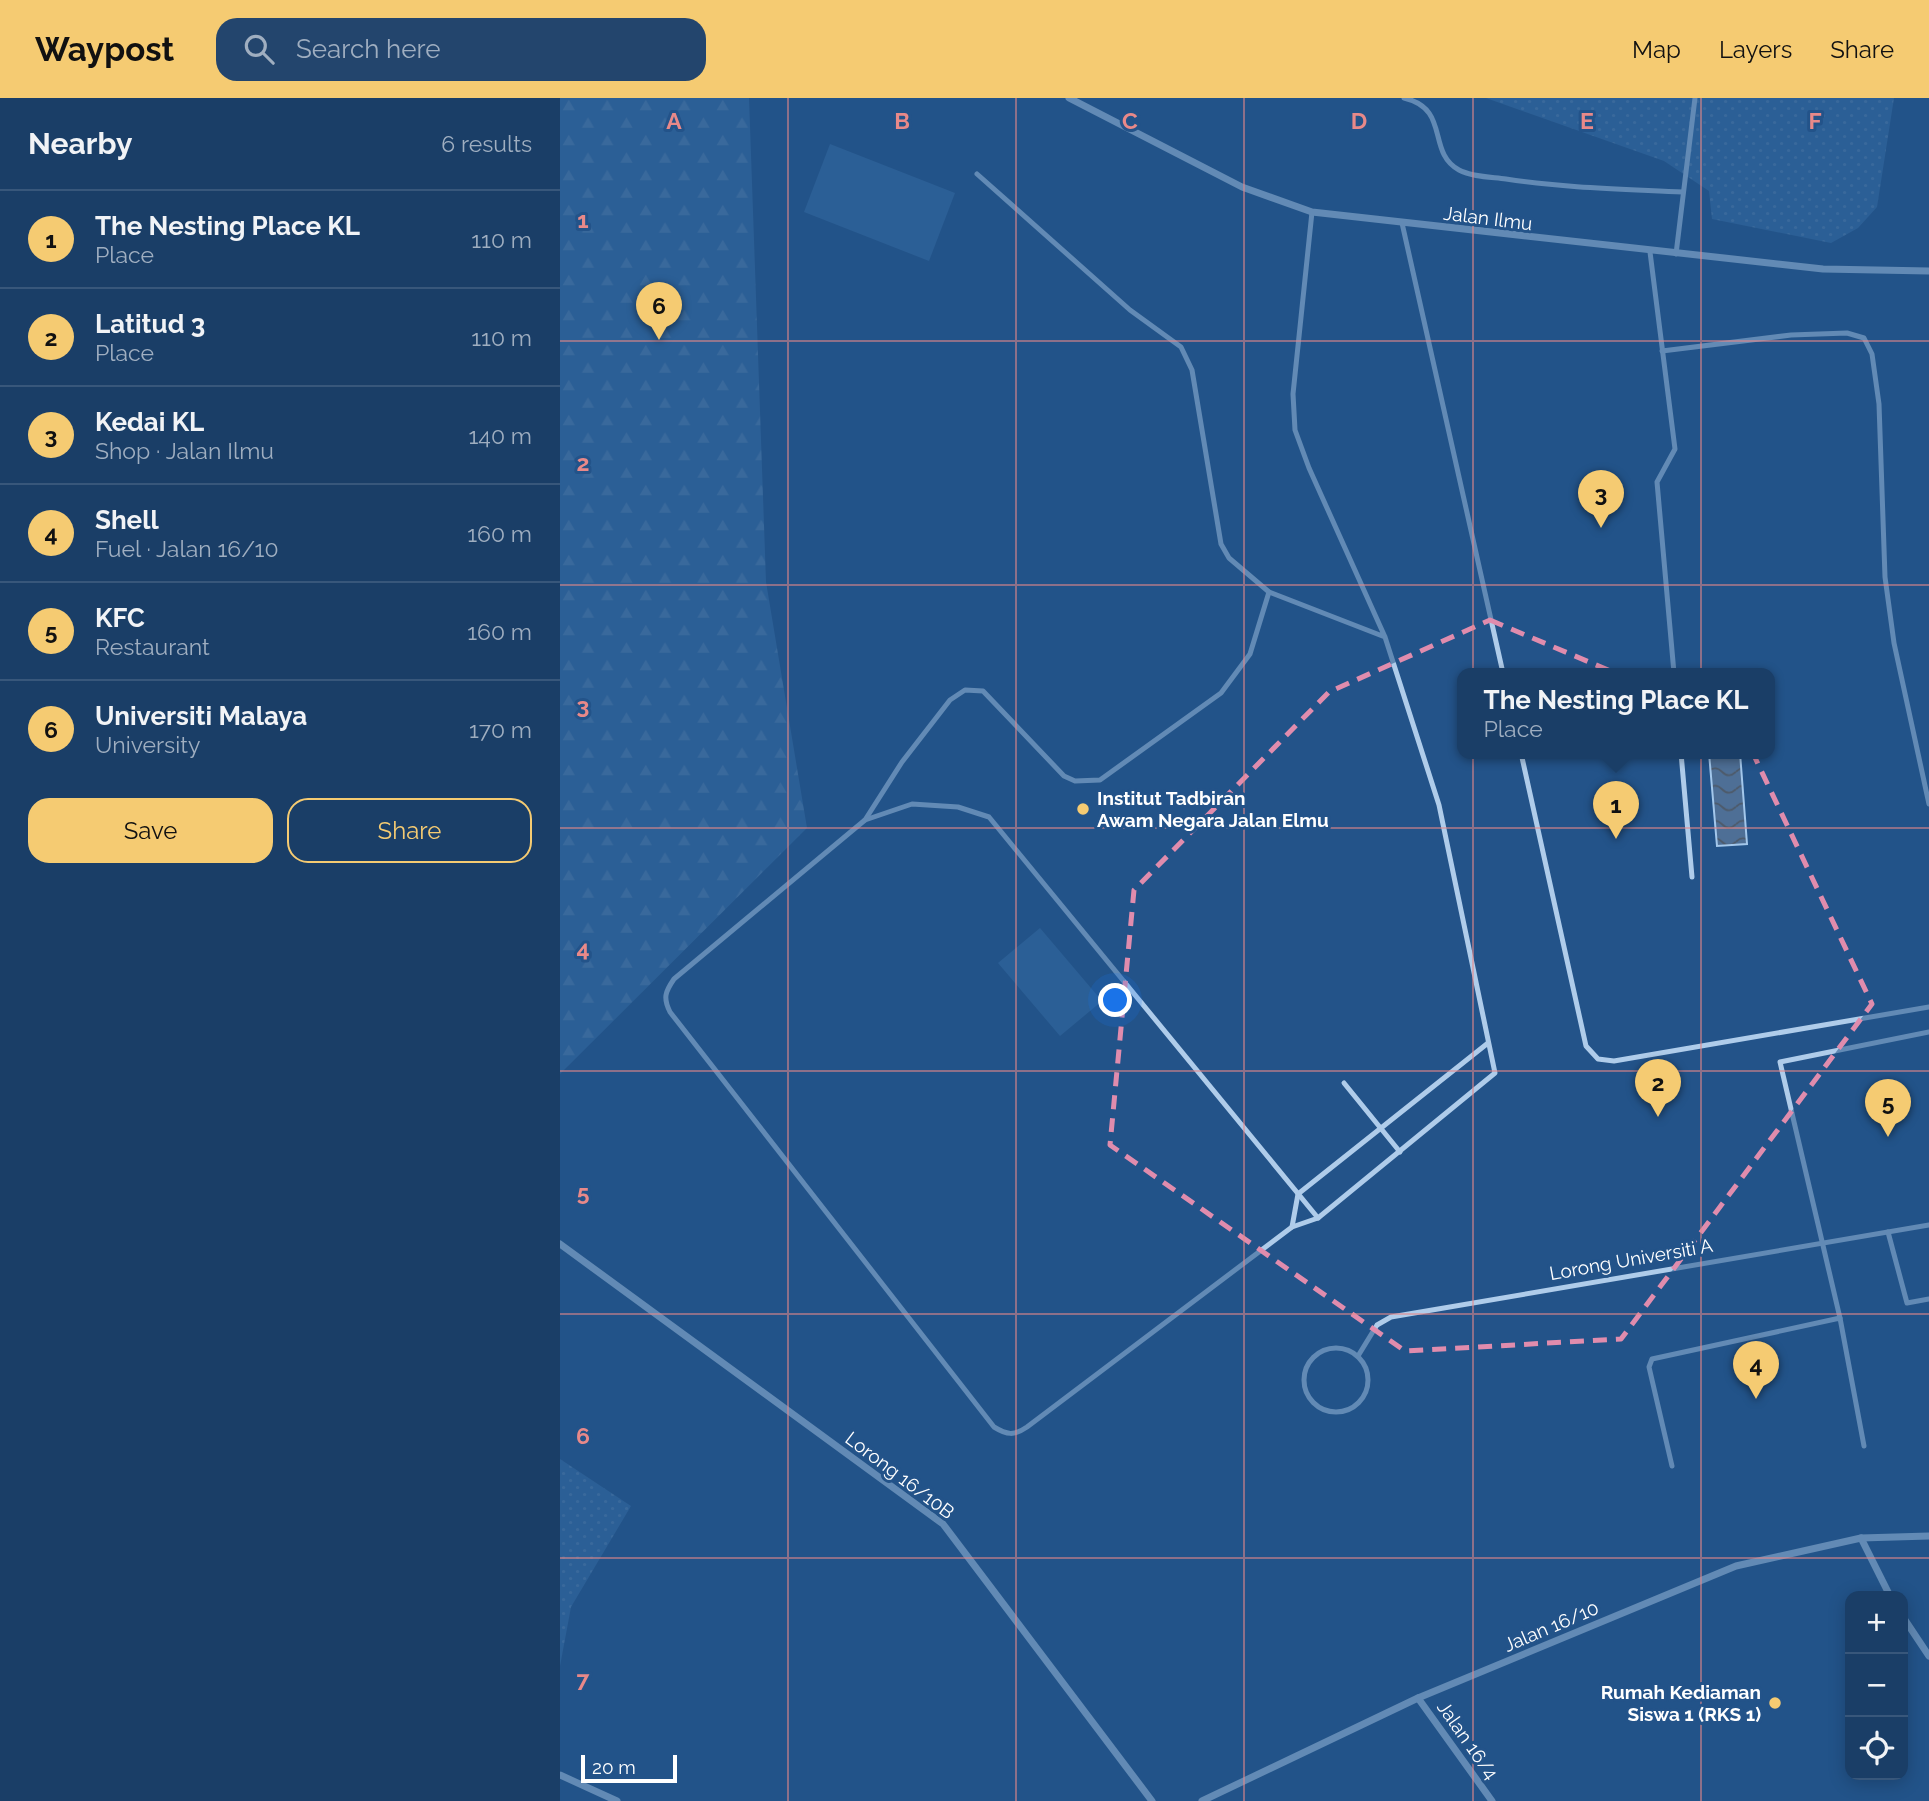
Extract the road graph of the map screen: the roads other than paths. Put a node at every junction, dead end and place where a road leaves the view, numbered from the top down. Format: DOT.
graph roads {
  1 [pos="1069,98"];
  2 [pos="1404,98"];
  3 [pos="1695,98"];
  4 [pos="977,174"];
  5 [pos="1683,192"];
  6 [pos="1312,212"];
  7 [pos="1402,223"];
  8 [pos="1650,251"];
  9 [pos="1676,254"];
  10 [pos="1929,271"];
  11 [pos="1662,351"];
  12 [pos="1269,592"];
  13 [pos="1385,637"];
  14 [pos="1502,668"];
  15 [pos="1674,668"];
  16 [pos="1522,759"];
  17 [pos="1682,759"];
  18 [pos="1929,804"];
  19 [pos="865,820"];
  20 [pos="1692,877"];
  21 [pos="1929,1007"];
  22 [pos="1929,1032"];
  23 [pos="1488,1043"];
  24 [pos="1344,1083"];
  25 [pos="1381,1128"];
  26 [pos="1399,1152"];
  27 [pos="1298,1194"];
  28 [pos="1318,1218"];
  29 [pos="1929,1225"];
  30 [pos="1292,1227"];
  31 [pos="1888,1232"];
  32 [pos="1821,1242"];
  33 [pos="560,1244"];
  34 [pos="1929,1299"];
  35 [pos="1840,1318"];
  36 [pos="1358,1356"];
  37 [pos="1864,1446"];
  38 [pos="1672,1465"];
  39 [pos="1929,1535"];
  40 [pos="1861,1538"];
  41 [pos="1888,1591"];
  42 [pos="1908,1624"];
  43 [pos="1929,1656"];
  44 [pos="1418,1698"];
  45 [pos="560,1775"];
  46 [pos="617,1801"];
  47 [pos="1152,1801"];
  48 [pos="1202,1801"];
  49 [pos="1492,1801"];
  1 -- 6 [label="street, Jalan Ilmu"];
  2 -- 5 [label="lane"];
  3 -- 5 [label="lane"];
  4 -- 12 [label="lane"];
  5 -- 9 [label="lane"];
  6 -- 7 [label="street, Jalan Ilmu"];
  6 -- 13 [label="lane"];
  7 -- 8 [label="street, Jalan Ilmu"];
  7 -- 14 [label="lane"];
  8 -- 9 [label="street, Jalan Ilmu"];
  8 -- 11 [label="lane"];
  9 -- 10 [label="street, Jalan Ilmu"];
  11 -- 15 [label="lane"];
  11 -- 18 [label="lane"];
  12 -- 13 [label="lane"];
  12 -- 19 [label="lane"];
  13 -- 23 [label="lane"];
  16 -- 21 [label="lane"];
  17 -- 20 [label="lane"];
  19 -- 27 [label="lane"];
  19 -- 30 [label="lane"];
  22 -- 32 [label="lane"];
  23 -- 25 [label="lane"];
  23 -- 26 [label="lane"];
  24 -- 25 [label="lane"];
  25 -- 26 [label="lane"];
  25 -- 27 [label="lane"];
  26 -- 28 [label="lane"];
  27 -- 28 [label="lane"];
  27 -- 30 [label="lane"];
  28 -- 30 [label="lane"];
  29 -- 31 [label="lane, Lorong Universiti A"];
  31 -- 32 [label="lane, Lorong Universiti A"];
  31 -- 34 [label="lane"];
  32 -- 35 [label="lane"];
  32 -- 36 [label="lane, Lorong Universiti A"];
  33 -- 47 [label="street, Lorong 16/10B"];
  35 -- 37 [label="lane"];
  35 -- 38 [label="lane"];
  36 -- 36 [label="lane"];
  39 -- 40 [label="street, Jalan 16/10"];
  40 -- 41 [label="street"];
  40 -- 44 [label="street, Jalan 16/10"];
  42 -- 43 [label="street"];
  44 -- 48 [label="street, Jalan 16/10"];
  44 -- 49 [label="street, Jalan 16/4"];
  45 -- 46 [label="street"];
}
